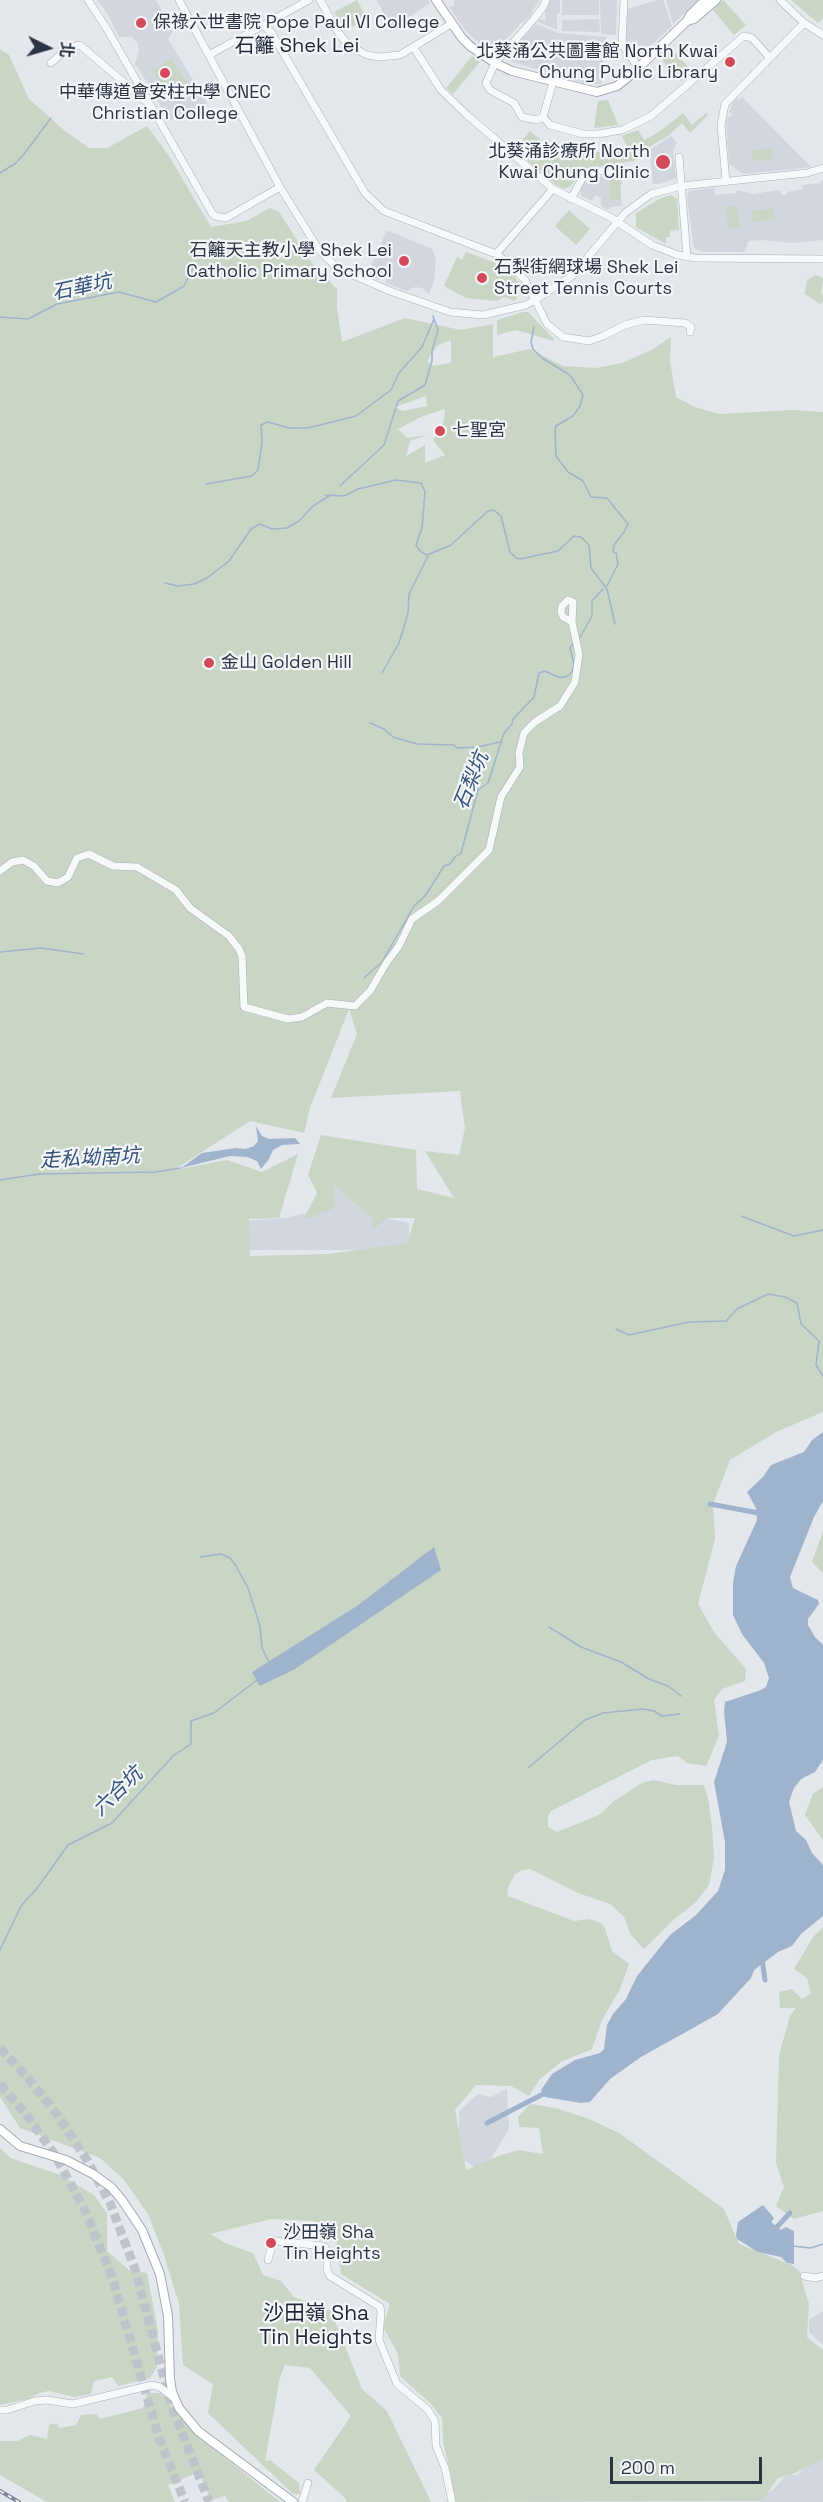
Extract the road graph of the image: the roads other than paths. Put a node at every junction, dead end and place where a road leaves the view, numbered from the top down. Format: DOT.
graph roads {
  1 [pos="88,0"];
  2 [pos="178,0"];
  3 [pos="309,0"];
  4 [pos="320,0"];
  5 [pos="436,0"];
  6 [pos="546,0"];
  7 [pos="624,0"];
  8 [pos="705,0"];
  9 [pos="716,0"];
  10 [pos="780,0"];
  11 [pos="687,21"];
  12 [pos="804,23"];
  13 [pos="451,24"];
  14 [pos="263,25"];
  15 [pos="823,35"];
  16 [pos="414,48"];
  17 [pos="208,55"];
  18 [pos="770,58"];
  19 [pos="51,63"];
  20 [pos="495,63"];
  21 [pos="638,67"];
  22 [pos="553,82"];
  23 [pos="137,83"];
  24 [pos="129,87"];
  25 [pos="151,105"];
  26 [pos="543,117"];
  27 [pos="679,157"];
  28 [pos="823,168"];
  29 [pos="623,170"];
  30 [pos="726,182"];
  31 [pos="681,186"];
  32 [pos="280,187"];
  33 [pos="553,189"];
  34 [pos="571,199"];
  35 [pos="618,222"];
  36 [pos="496,254"];
  37 [pos="687,257"];
  38 [pos="823,259"];
  39 [pos="535,300"];
  40 [pos="690,332"];
  41 [pos="572,621"];
  42 [pos="0,872"];
  43 [pos="0,2129"];
  44 [pos="0,2135"];
  45 [pos="11,2140"];
  46 [pos="276,2241"];
  47 [pos="271,2249"];
  48 [pos="268,2260"];
  49 [pos="804,2276"];
  50 [pos="823,2276"];
  51 [pos="174,2398"];
  52 [pos="0,2410"];
  53 [pos="308,2483"];
  54 [pos="293,2502"];
  55 [pos="303,2502"];
  56 [pos="452,2502"];
  1 -- 23 [label="street"];
  2 -- 17 [label="street"];
  3 -- 14 [label="street"];
  4 -- 16 [label="street"];
  5 -- 13 [label="main road"];
  6 -- 20 [label="street"];
  7 -- 21 [label="street"];
  8 -- 11 [label="main road"];
  9 -- 11 [label="main road"];
  10 -- 12 [label="street"];
  11 -- 21 [label="main road"];
  12 -- 15 [label="street"];
  12 -- 18 [label="street"];
  13 -- 16 [label="street"];
  13 -- 20 [label="main road"];
  14 -- 17 [label="street"];
  14 -- 36 [label="street"];
  16 -- 33 [label="street"];
  17 -- 32 [label="street"];
  18 -- 26 [label="street"];
  18 -- 30 [label="street"];
  19 -- 24 [label="street"];
  20 -- 22 [label="main road"];
  20 -- 26 [label="street"];
  21 -- 22 [label="main road"];
  22 -- 26 [label="street"];
  23 -- 24 [label="street"];
  23 -- 25 [label="street"];
  24 -- 25 [label="street"];
  25 -- 32 [label="street"];
  27 -- 31 [label="street"];
  28 -- 30 [label="street"];
  29 -- 34 [label="street"];
  30 -- 31 [label="street"];
  31 -- 35 [label="street"];
  31 -- 37 [label="street"];
  32 -- 39 [label="street"];
  33 -- 34 [label="street"];
  33 -- 36 [label="street"];
  34 -- 35 [label="street"];
  35 -- 37 [label="street"];
  35 -- 39 [label="street"];
  36 -- 39 [label="street"];
  37 -- 38 [label="street"];
  39 -- 40 [label="street"];
  41 -- 42 [label="street"];
  43 -- 45 [label="main road"];
  44 -- 45 [label="main road"];
  45 -- 51 [label="main road"];
  46 -- 56 [label="street"];
  47 -- 48 [label="street"];
  49 -- 50 [label="street"];
  51 -- 52 [label="street"];
  51 -- 54 [label="main road"];
  53 -- 55 [label="street"];
}
